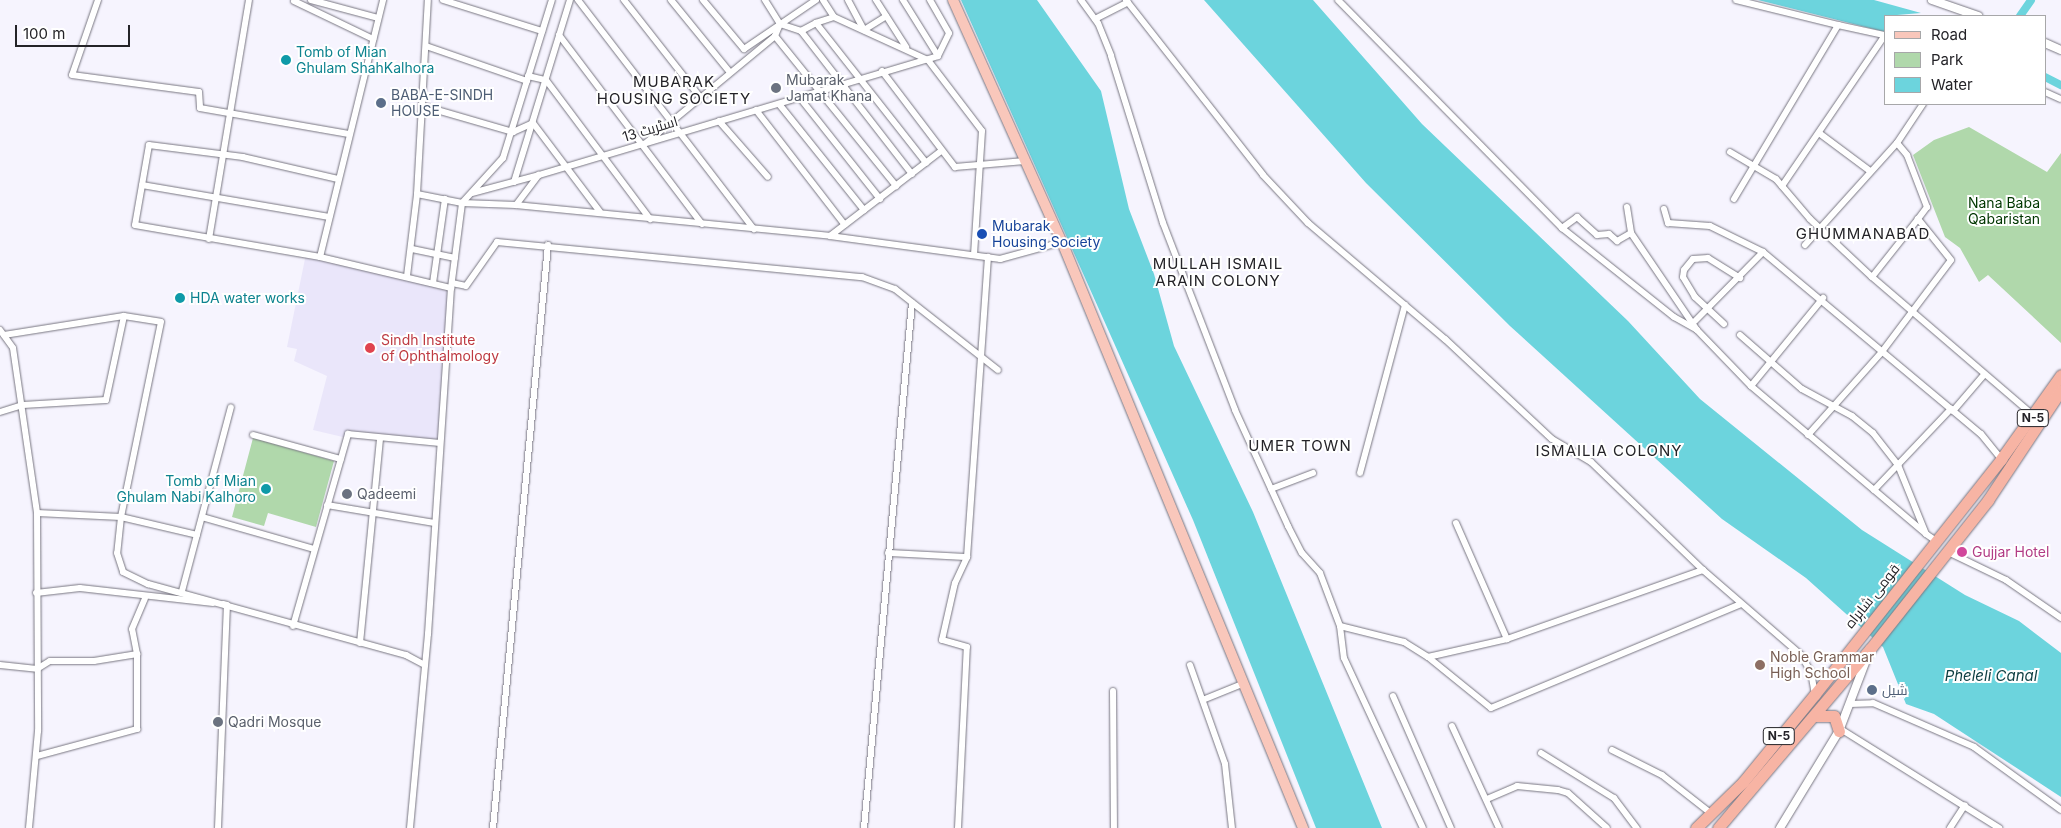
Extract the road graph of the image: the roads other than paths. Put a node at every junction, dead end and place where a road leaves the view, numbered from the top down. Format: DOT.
graph roads {
  1 [pos="98,0"];
  2 [pos="249,0"];
  3 [pos="293,0"];
  4 [pos="311,0"];
  5 [pos="383,0"];
  6 [pos="428,0"];
  7 [pos="443,0"];
  8 [pos="550,0"];
  9 [pos="570,0"];
  10 [pos="578,0"];
  11 [pos="624,0"];
  12 [pos="671,0"];
  13 [pos="703,0"];
  14 [pos="765,0"];
  15 [pos="816,0"];
  16 [pos="824,0"];
  17 [pos="848,0"];
  18 [pos="876,0"];
  19 [pos="903,0"];
  20 [pos="930,0"];
  21 [pos="954,0"];
  22 [pos="1081,0"];
  23 [pos="1338,0"];
  24 [pos="1736,0"];
  25 [pos="1932,0"];
  26 [pos="1127,1"];
  27 [pos="1975,15"];
  28 [pos="886,16"];
  29 [pos="378,18"];
  30 [pos="834,18"];
  31 [pos="1095,19"];
  32 [pos="816,23"];
  33 [pos="780,24"];
  34 [pos="1838,25"];
  35 [pos="864,30"];
  36 [pos="542,31"];
  37 [pos="801,31"];
  38 [pos="559,35"];
  39 [pos="1884,35"];
  40 [pos="775,36"];
  41 [pos="372,39"];
  42 [pos="2046,43"];
  43 [pos="426,46"];
  44 [pos="906,46"];
  45 [pos="2061,50"];
  46 [pos="938,56"];
  47 [pos="928,60"];
  48 [pos="729,71"];
  49 [pos="882,71"];
  50 [pos="528,78"];
  51 [pos="862,78"];
  52 [pos="546,80"];
  53 [pos="841,85"];
  54 [pos="820,92"];
  55 [pos="2046,92"];
  56 [pos="700,97"];
  57 [pos="800,98"];
  58 [pos="2061,99"];
  59 [pos="778,104"];
  60 [pos="1922,105"];
  61 [pos="423,106"];
  62 [pos="756,110"];
  63 [pos="233,113"];
  64 [pos="674,120"];
  65 [pos="719,121"];
  66 [pos="533,123"];
  67 [pos="513,132"];
  68 [pos="683,132"];
  69 [pos="1819,133"];
  70 [pos="349,134"];
  71 [pos="1897,143"];
  72 [pos="644,144"];
  73 [pos="941,151"];
  74 [pos="1730,152"];
  75 [pos="226,156"];
  76 [pos="605,156"];
  77 [pos="1025,161"];
  78 [pos="926,163"];
  79 [pos="1751,165"];
  80 [pos="980,166"];
  81 [pos="568,167"];
  82 [pos="1870,171"];
  83 [pos="912,174"];
  84 [pos="539,175"];
  85 [pos="768,177"];
  86 [pos="338,179"];
  87 [pos="514,182"];
  88 [pos="142,185"];
  89 [pos="896,186"];
  90 [pos="1782,186"];
  91 [pos="471,193"];
  92 [pos="417,194"];
  93 [pos="445,199"];
  94 [pos="880,199"];
  95 [pos="1734,199"];
  96 [pos="217,200"];
  97 [pos="462,203"];
  98 [pos="516,205"];
  99 [pos="1627,207"];
  100 [pos="1664,209"];
  101 [pos="864,210"];
  102 [pos="600,212"];
  103 [pos="329,217"];
  104 [pos="650,219"];
  105 [pos="1918,220"];
  106 [pos="702,224"];
  107 [pos="845,225"];
  108 [pos="1562,228"];
  109 [pos="754,229"];
  110 [pos="1820,229"];
  111 [pos="1631,233"];
  112 [pos="830,236"];
  113 [pos="209,239"];
  114 [pos="1062,242"];
  115 [pos="548,245"];
  116 [pos="1805,245"];
  117 [pos="412,249"];
  118 [pos="1763,252"];
  119 [pos="438,254"];
  120 [pos="974,254"];
  121 [pos="320,257"];
  122 [pos="988,257"];
  123 [pos="456,258"];
  124 [pos="407,276"];
  125 [pos="1872,277"];
  126 [pos="1740,278"];
  127 [pos="433,283"];
  128 [pos="451,286"];
  129 [pos="1823,298"];
  130 [pos="912,303"];
  131 [pos="1405,305"];
  132 [pos="1708,309"];
  133 [pos="1912,310"];
  134 [pos="124,316"];
  135 [pos="1695,321"];
  136 [pos="1724,324"];
  137 [pos="1697,330"];
  138 [pos="2,333"];
  139 [pos="1740,335"];
  140 [pos="1881,353"];
  141 [pos="978,357"];
  142 [pos="1769,361"];
  143 [pos="998,370"];
  144 [pos="2061,375"];
  145 [pos="1983,376"];
  146 [pos="1751,386"];
  147 [pos="2061,390"];
  148 [pos="1834,404"];
  149 [pos="23,405"];
  150 [pos="231,407"];
  151 [pos="1952,410"];
  152 [pos="0,412"];
  153 [pos="2034,416"];
  154 [pos="253,435"];
  155 [pos="1808,435"];
  156 [pos="380,440"];
  157 [pos="440,443"];
  158 [pos="340,459"];
  159 [pos="1998,462"];
  160 [pos="1898,465"];
  161 [pos="1312,472"];
  162 [pos="1360,473"];
  163 [pos="2006,476"];
  164 [pos="1271,489"];
  165 [pos="1874,490"];
  166 [pos="327,505"];
  167 [pos="37,513"];
  168 [pos="373,515"];
  169 [pos="121,517"];
  170 [pos="202,517"];
  171 [pos="435,523"];
  172 [pos="1456,523"];
  173 [pos="197,534"];
  174 [pos="1931,540"];
  175 [pos="314,549"];
  176 [pos="888,553"];
  177 [pos="1943,554"];
  178 [pos="967,557"];
  179 [pos="1703,570"];
  180 [pos="182,591"];
  181 [pos="36,593"];
  182 [pos="145,599"];
  183 [pos="1741,604"];
  184 [pos="227,605"];
  185 [pos="2058,613"];
  186 [pos="2061,618"];
  187 [pos="293,626"];
  188 [pos="1340,626"];
  189 [pos="1507,639"];
  190 [pos="360,644"];
  191 [pos="1870,649"];
  192 [pos="137,654"];
  193 [pos="1428,657"];
  194 [pos="0,665"];
  195 [pos="425,665"];
  196 [pos="1190,665"];
  197 [pos="37,669"];
  198 [pos="1242,684"];
  199 [pos="1113,691"];
  200 [pos="1815,694"];
  201 [pos="1393,696"];
  202 [pos="1205,699"];
  203 [pos="1850,704"];
  204 [pos="1814,716"];
  205 [pos="1792,720"];
  206 [pos="1452,726"];
  207 [pos="1804,728"];
  208 [pos="1839,729"];
  209 [pos="1612,750"];
  210 [pos="1541,753"];
  211 [pos="37,756"];
  212 [pos="1487,799"];
  213 [pos="1965,805"];
  214 [pos="2061,810"];
  215 [pos="1713,815"];
  216 [pos="29,828"];
  217 [pos="218,828"];
  218 [pos="410,828"];
  219 [pos="493,828"];
  220 [pos="864,828"];
  221 [pos="958,828"];
  222 [pos="1114,828"];
  223 [pos="1232,828"];
  224 [pos="1303,828"];
  225 [pos="1423,828"];
  226 [pos="1451,828"];
  227 [pos="1499,828"];
  228 [pos="1607,828"];
  229 [pos="1637,828"];
  230 [pos="1696,828"];
  231 [pos="1718,828"];
  232 [pos="1780,828"];
  233 [pos="1950,828"];
  234 [pos="1999,828"];
  1 -- 63 [label="street"];
  2 -- 63 [label="street"];
  3 -- 41 [label="street"];
  4 -- 29 [label="street"];
  5 -- 29 [label="street"];
  6 -- 43 [label="street"];
  7 -- 36 [label="street"];
  8 -- 36 [label="street"];
  9 -- 38 [label="street"];
  10 -- 64 [label="street"];
  11 -- 56 [label="street"];
  12 -- 48 [label="street"];
  13 -- 33 [label="street"];
  14 -- 33 [label="street"];
  15 -- 33 [label="street"];
  16 -- 30 [label="street"];
  17 -- 35 [label="street"];
  18 -- 28 [label="street"];
  19 -- 46 [label="street"];
  20 -- 46 [label="street"];
  21 -- 77 [label="main road"];
  22 -- 31 [label="street"];
  23 -- 108 [label="street"];
  24 -- 34 [label="street"];
  25 -- 27 [label="street"];
  26 -- 31 [label="street"];
  26 -- 131 [label="street"];
  28 -- 35 [label="street"];
  28 -- 44 [label="street"];
  29 -- 41 [label="street"];
  30 -- 32 [label="street"];
  30 -- 35 [label="street"];
  31 -- 164 [label="street"];
  32 -- 37 [label="street"];
  32 -- 51 [label="street"];
  33 -- 37 [label="street"];
  33 -- 40 [label="street"];
  34 -- 39 [label="street"];
  34 -- 79 [label="street"];
  35 -- 44 [label="street"];
  36 -- 50 [label="street"];
  37 -- 53 [label="street"];
  38 -- 52 [label="street"];
  38 -- 72 [label="street"];
  39 -- 69 [label="street"];
  40 -- 48 [label="street"];
  40 -- 54 [label="street"];
  41 -- 70 [label="street"];
  42 -- 45 [label="street"];
  43 -- 50 [label="street"];
  43 -- 61 [label="street"];
  44 -- 47 [label="street"];
  46 -- 47 [label="street, اسٹریٹ 13"];
  47 -- 49 [label="street, اسٹریٹ 13"];
  47 -- 80 [label="street"];
  48 -- 56 [label="street"];
  49 -- 51 [label="street, اسٹریٹ 13"];
  49 -- 73 [label="street"];
  50 -- 52 [label="street"];
  50 -- 67 [label="street"];
  51 -- 53 [label="street, اسٹریٹ 13"];
  51 -- 78 [label="street"];
  52 -- 66 [label="street"];
  52 -- 76 [label="street"];
  53 -- 54 [label="street, اسٹریٹ 13"];
  53 -- 83 [label="street"];
  54 -- 57 [label="street, اسٹریٹ 13"];
  54 -- 89 [label="street"];
  55 -- 58 [label="street"];
  56 -- 64 [label="street"];
  57 -- 59 [label="street, اسٹریٹ 13"];
  57 -- 94 [label="street"];
  59 -- 62 [label="street, اسٹریٹ 13"];
  59 -- 101 [label="street"];
  60 -- 71 [label="street"];
  61 -- 67 [label="street"];
  61 -- 92 [label="street"];
  62 -- 65 [label="street, اسٹریٹ 13"];
  62 -- 107 [label="street"];
  63 -- 70 [label="street"];
  63 -- 75 [label="street"];
  64 -- 68 [label="street"];
  64 -- 72 [label="street"];
  65 -- 68 [label="street, اسٹریٹ 13"];
  65 -- 85 [label="street"];
  66 -- 67 [label="street"];
  66 -- 81 [label="street"];
  66 -- 87 [label="street"];
  67 -- 91 [label="street"];
  68 -- 72 [label="street, اسٹریٹ 13"];
  68 -- 109 [label="street"];
  69 -- 82 [label="street"];
  69 -- 90 [label="street"];
  70 -- 86 [label="street"];
  71 -- 82 [label="street"];
  71 -- 105 [label="street"];
  72 -- 76 [label="street, اسٹریٹ 13"];
  72 -- 106 [label="street"];
  73 -- 78 [label="street"];
  73 -- 80 [label="street"];
  74 -- 79 [label="street"];
  75 -- 86 [label="street"];
  75 -- 88 [label="street"];
  75 -- 96 [label="street"];
  76 -- 81 [label="street, اسٹریٹ 13"];
  76 -- 104 [label="street"];
  77 -- 80 [label="street"];
  77 -- 114 [label="main road"];
  78 -- 83 [label="street"];
  79 -- 90 [label="street"];
  79 -- 95 [label="street"];
  80 -- 120 [label="street"];
  81 -- 84 [label="street, اسٹریٹ 13"];
  81 -- 102 [label="street"];
  82 -- 110 [label="street"];
  83 -- 89 [label="street"];
  84 -- 87 [label="street, اسٹریٹ 13"];
  84 -- 98 [label="street"];
  86 -- 103 [label="street"];
  87 -- 91 [label="street, اسٹریٹ 13"];
  88 -- 96 [label="street"];
  88 -- 113 [label="street"];
  89 -- 94 [label="street"];
  90 -- 110 [label="street"];
  91 -- 97 [label="street"];
  92 -- 93 [label="street"];
  92 -- 117 [label="street"];
  93 -- 97 [label="street"];
  93 -- 119 [label="street"];
  94 -- 101 [label="street"];
  96 -- 103 [label="street"];
  96 -- 113 [label="street"];
  97 -- 98 [label="street"];
  97 -- 123 [label="street"];
  98 -- 102 [label="street"];
  99 -- 111 [label="street"];
  100 -- 118 [label="street"];
  101 -- 107 [label="street"];
  102 -- 104 [label="street"];
  103 -- 121 [label="street"];
  104 -- 106 [label="street"];
  105 -- 125 [label="street"];
  105 -- 133 [label="street"];
  106 -- 109 [label="street"];
  107 -- 112 [label="street"];
  108 -- 111 [label="street"];
  108 -- 137 [label="street"];
  109 -- 112 [label="street"];
  110 -- 116 [label="street"];
  110 -- 125 [label="street"];
  111 -- 135 [label="street"];
  112 -- 120 [label="street"];
  113 -- 121 [label="street"];
  114 -- 122 [label="street"];
  114 -- 198 [label="main road"];
  115 -- 128 [label="street"];
  115 -- 130 [label="street"];
  115 -- 219 [label="street"];
  117 -- 119 [label="street"];
  117 -- 124 [label="street"];
  118 -- 126 [label="street"];
  118 -- 129 [label="street"];
  119 -- 123 [label="street"];
  119 -- 127 [label="street"];
  120 -- 122 [label="street"];
  121 -- 124 [label="street"];
  122 -- 141 [label="street"];
  123 -- 128 [label="street"];
  124 -- 127 [label="street"];
  125 -- 133 [label="street"];
  126 -- 132 [label="street"];
  126 -- 132 [label="street"];
  127 -- 128 [label="street"];
  128 -- 157 [label="street"];
  129 -- 140 [label="street"];
  129 -- 142 [label="street"];
  130 -- 141 [label="street"];
  130 -- 176 [label="street"];
  131 -- 162 [label="street"];
  131 -- 179 [label="street"];
  132 -- 135 [label="street"];
  132 -- 136 [label="street"];
  133 -- 140 [label="street"];
  133 -- 145 [label="street"];
  134 -- 138 [label="street"];
  134 -- 149 [label="street"];
  134 -- 169 [label="street"];
  135 -- 137 [label="street"];
  137 -- 146 [label="street"];
  138 -- 149 [label="street"];
  139 -- 142 [label="street"];
  140 -- 148 [label="street"];
  140 -- 151 [label="street"];
  141 -- 143 [label="street"];
  141 -- 178 [label="street"];
  142 -- 146 [label="street"];
  142 -- 148 [label="street"];
  144 -- 153 [label="highway, قومی شاہراہ / N-5"];
  145 -- 151 [label="street"];
  145 -- 153 [label="street"];
  146 -- 155 [label="street"];
  147 -- 163 [label="highway, N-5"];
  148 -- 155 [label="street"];
  148 -- 160 [label="street"];
  149 -- 152 [label="street"];
  149 -- 167 [label="street"];
  150 -- 170 [label="street"];
  151 -- 159 [label="street"];
  151 -- 160 [label="street"];
  153 -- 159 [label="highway, قومی شاہراہ / N-5"];
  154 -- 158 [label="street"];
  155 -- 165 [label="street"];
  156 -- 157 [label="street"];
  156 -- 158 [label="street"];
  156 -- 168 [label="street"];
  157 -- 171 [label="street"];
  158 -- 166 [label="street"];
  159 -- 163 [label="highway"];
  159 -- 174 [label="highway, قومی شاہراہ / N-5"];
  160 -- 165 [label="street"];
  160 -- 174 [label="street"];
  161 -- 164 [label="street"];
  163 -- 177 [label="highway, N-5"];
  164 -- 188 [label="street"];
  165 -- 174 [label="street"];
  166 -- 168 [label="street"];
  166 -- 175 [label="street"];
  167 -- 169 [label="street"];
  167 -- 181 [label="street"];
  168 -- 171 [label="street"];
  168 -- 190 [label="street"];
  169 -- 173 [label="street"];
  169 -- 180 [label="street"];
  170 -- 173 [label="street"];
  170 -- 175 [label="street"];
  171 -- 195 [label="street"];
  172 -- 189 [label="street"];
  173 -- 180 [label="street"];
  174 -- 200 [label="highway, قومی شاہراہ / N-5"];
  175 -- 187 [label="street"];
  176 -- 178 [label="street"];
  176 -- 220 [label="street"];
  177 -- 185 [label="street"];
  177 -- 191 [label="highway, N-5"];
  178 -- 221 [label="street"];
  179 -- 183 [label="street"];
  179 -- 189 [label="street"];
  180 -- 184 [label="street"];
  181 -- 182 [label="street"];
  181 -- 197 [label="street"];
  182 -- 184 [label="street"];
  182 -- 192 [label="street"];
  183 -- 193 [label="street"];
  183 -- 200 [label="street"];
  184 -- 187 [label="street"];
  184 -- 217 [label="street"];
  185 -- 186 [label="street"];
  187 -- 190 [label="street"];
  188 -- 193 [label="street"];
  188 -- 225 [label="street"];
  189 -- 193 [label="street"];
  190 -- 195 [label="street"];
  191 -- 203 [label="street"];
  191 -- 204 [label="highway, N-5"];
  192 -- 197 [label="street"];
  192 -- 211 [label="street"];
  194 -- 197 [label="street"];
  195 -- 218 [label="street"];
  196 -- 202 [label="street"];
  197 -- 211 [label="street"];
  198 -- 202 [label="street"];
  198 -- 224 [label="main road"];
  199 -- 222 [label="street"];
  200 -- 205 [label="highway, قومی شاہراہ / N-5"];
  201 -- 226 [label="street"];
  202 -- 223 [label="street"];
  203 -- 208 [label="street"];
  203 -- 214 [label="street"];
  204 -- 207 [label="highway, N-5"];
  204 -- 208 [label="highway"];
  205 -- 207 [label="highway"];
  205 -- 215 [label="highway, قومی شاہراہ / N-5"];
  206 -- 212 [label="street"];
  207 -- 231 [label="highway, N-5"];
  208 -- 213 [label="street"];
  208 -- 232 [label="street"];
  209 -- 215 [label="street"];
  210 -- 229 [label="street"];
  211 -- 216 [label="street"];
  212 -- 227 [label="street"];
  212 -- 228 [label="street"];
  213 -- 233 [label="street"];
  213 -- 234 [label="street"];
  215 -- 230 [label="highway, قومی شاہراہ / N-5"];
}
